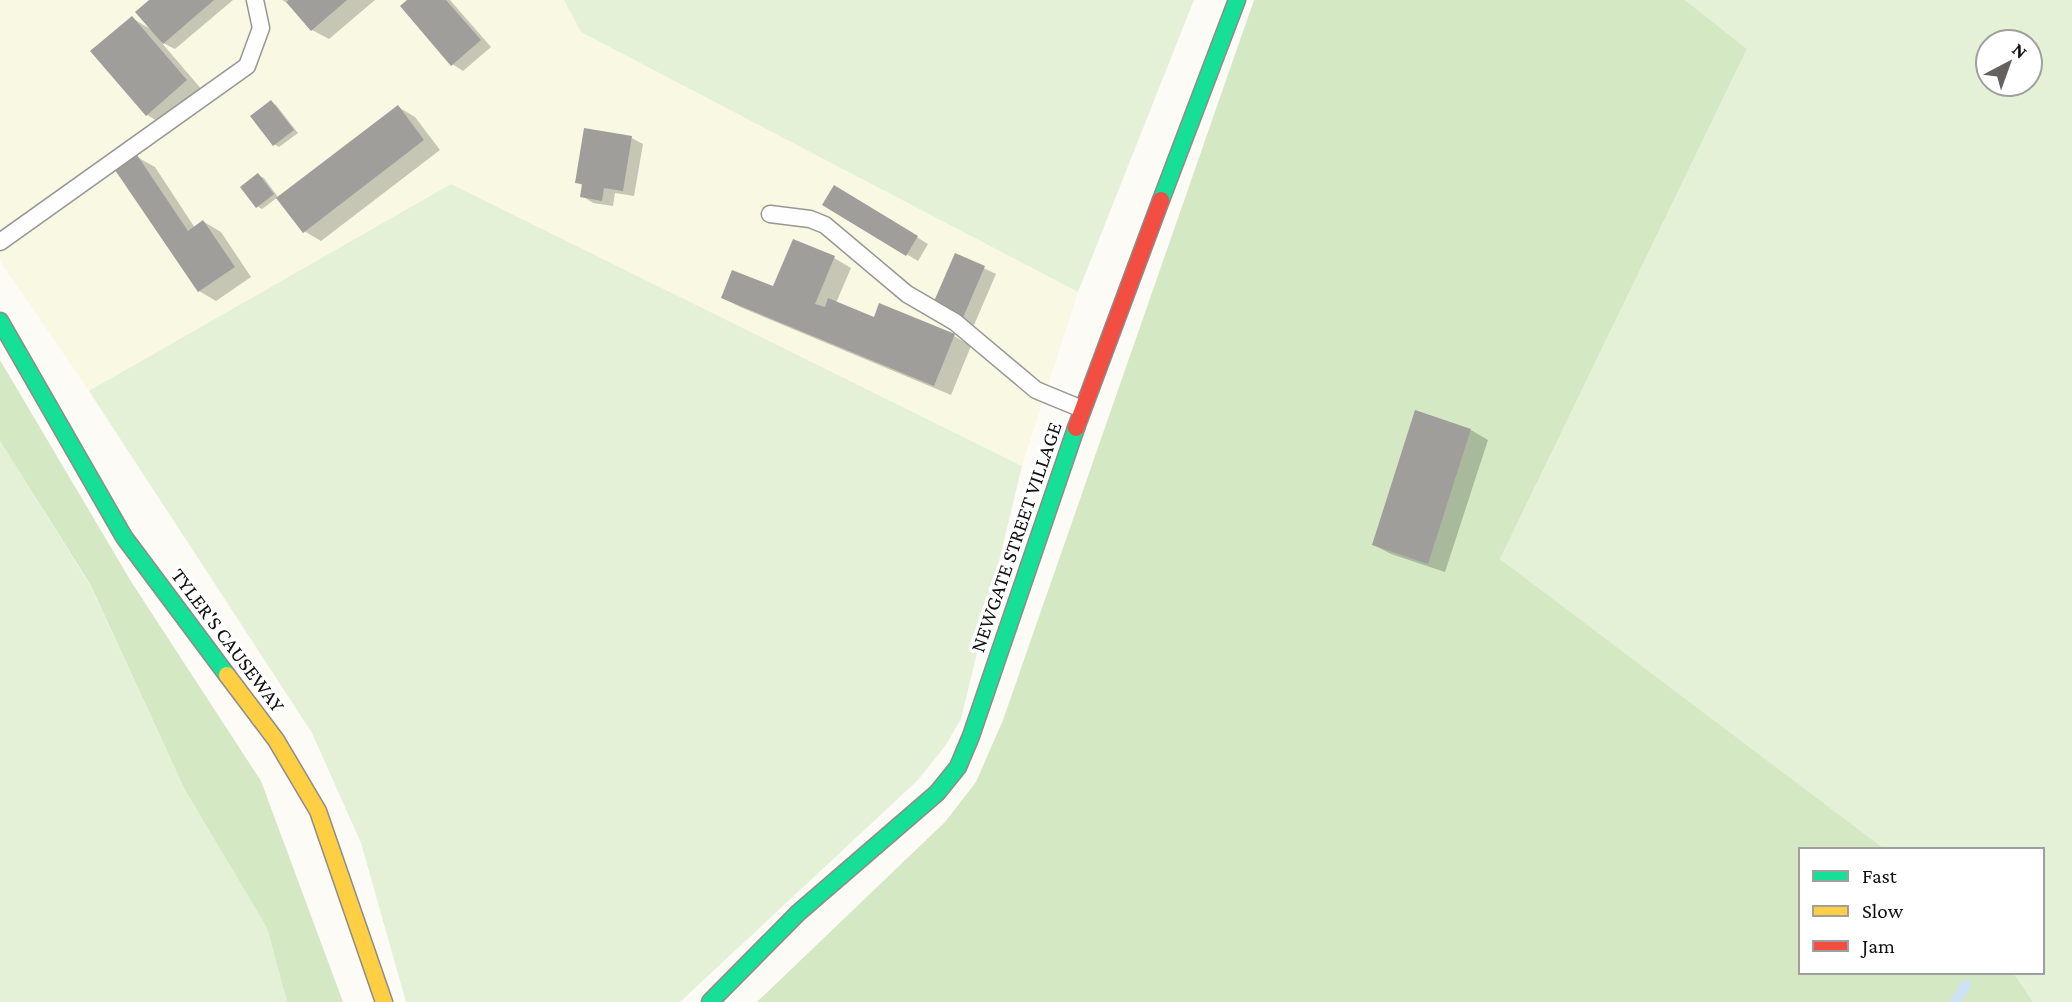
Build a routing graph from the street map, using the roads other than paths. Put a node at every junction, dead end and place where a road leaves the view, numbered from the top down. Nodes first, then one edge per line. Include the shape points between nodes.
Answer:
1 (255, 0) edge
2 (1237, 0) edge
3 (770, 214) dead end
4 (0, 242) edge
5 (0, 321) edge
6 (1082, 409) junction
7 (384, 1002) edge
8 (710, 1002) edge

1 - 4 lane via 261,28 247,66
2 - 6 street, NEWGATE STREET VILLAGE
3 - 6 lane via 825,225 907,295 955,322 1036,390
5 - 7 street, TYLER'S CAUSEWAY via 124,537 276,740 318,811
6 - 8 street, NEWGATE STREET VILLAGE via 958,767 937,793 798,913

